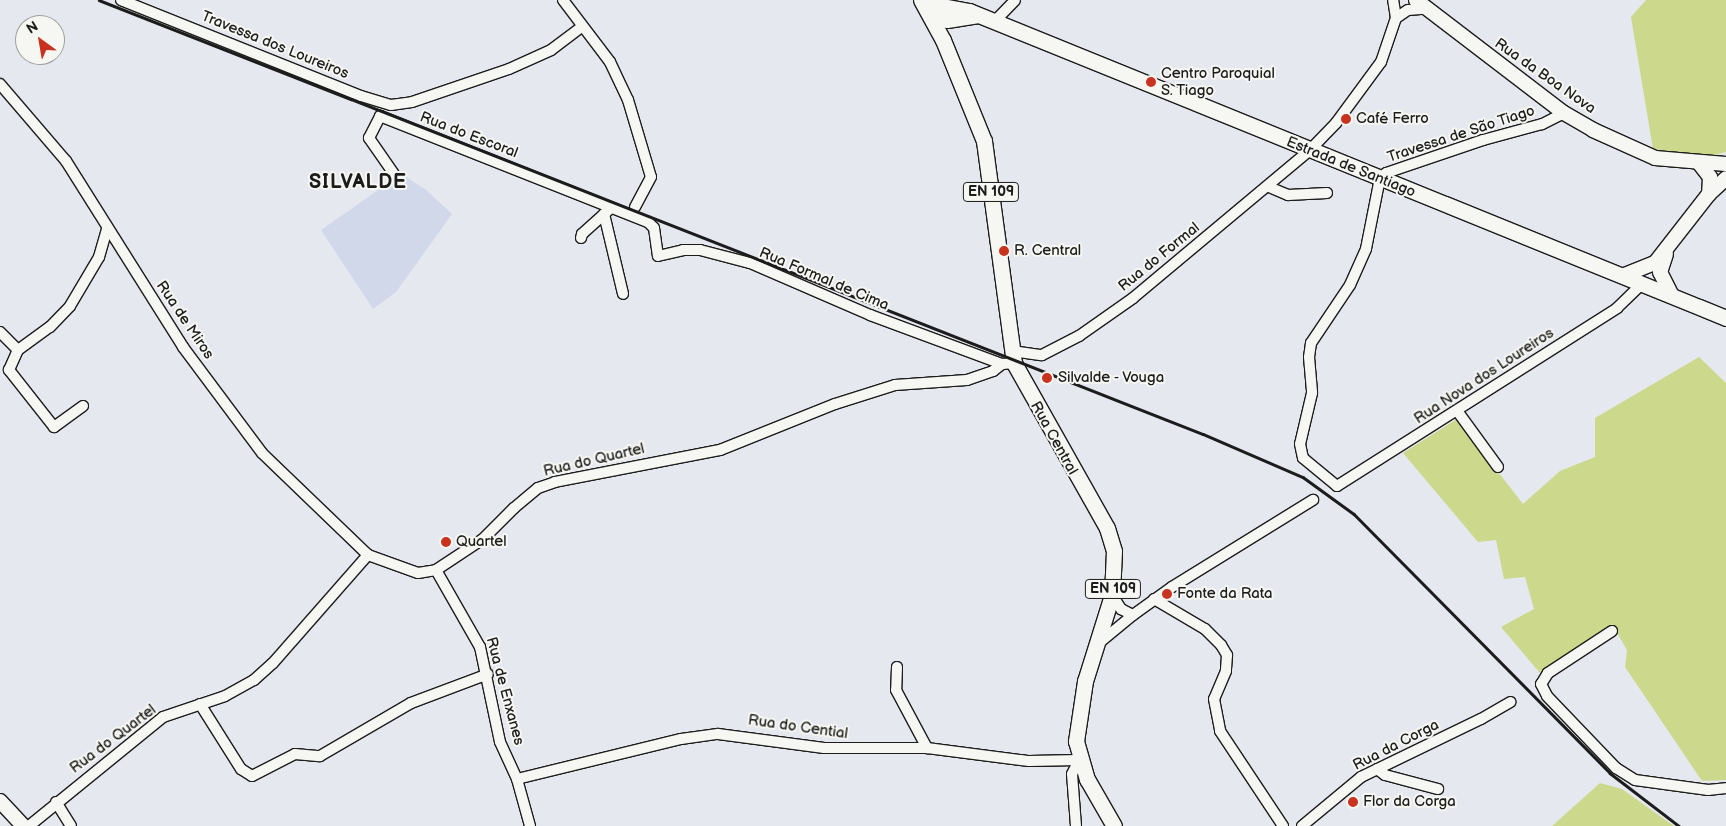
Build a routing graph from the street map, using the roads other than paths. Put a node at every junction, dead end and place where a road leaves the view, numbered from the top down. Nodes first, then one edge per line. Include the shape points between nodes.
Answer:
1 (121, 0) edge
2 (563, 0) edge
3 (1015, 0) edge
4 (1393, 0) edge
5 (1420, 4) edge
6 (939, 17) edge
7 (1396, 18) junction
8 (994, 22) junction
9 (581, 27) junction
10 (0, 84) edge
11 (1564, 113) junction
12 (1309, 150) junction
13 (1699, 163) junction
14 (1726, 164) edge
15 (394, 174) dead end
16 (1380, 178) junction
17 (1726, 178) edge
18 (1269, 188) junction
19 (1327, 194) dead end
20 (1709, 194) junction
21 (635, 206) dead end
22 (608, 211) junction
23 (654, 228) joint
24 (107, 229) junction
25 (581, 238) dead end
26 (1658, 267) junction
27 (1622, 276) junction
28 (1642, 284) junction
29 (623, 294) dead end
30 (1672, 296) junction
31 (1726, 318) edge
32 (0, 332) edge
33 (18, 350) junction
34 (1009, 359) junction
35 (83, 406) dead end
36 (1458, 412) junction
37 (1498, 467) dead end
38 (1337, 486) joint
39 (1313, 500) dead end
40 (368, 555) junction
41 (436, 570) junction
42 (1112, 595) junction
43 (1154, 599) junction
44 (1133, 614) junction
45 (1612, 631) dead end
46 (1098, 644) junction
47 (897, 667) dead end
48 (488, 674) junction
49 (1511, 702) dead end
50 (200, 704) junction
51 (927, 748) junction
52 (1079, 760) junction
53 (1377, 769) junction
54 (517, 779) junction
55 (1726, 788) edge
56 (1438, 789) dead end
57 (0, 801) edge
58 (56, 802) junction
59 (23, 826) edge
60 (29, 826) edge
61 (71, 826) edge
62 (530, 826) edge
63 (1076, 826) edge
64 (1114, 826) edge
65 (1283, 826) edge
66 (1302, 826) edge

1 - 9 street, Travessa dos Loureiros via 391,105 412,102 509,69 551,50
2 - 9 street
3 - 8 street
4 - 7 street
5 - 7 street
5 - 11 main road, Rua da Boa Nova
6 - 8 main road, Estrada de Santiago via 977,15
6 - 34 main road, Rua Central / EN 109 via 984,141
7 - 12 street, Rua do Formal via 1387,48 1368,83
8 - 12 main road, Estrada de Santiago
9 - 21 street via 621,81 647,162 650,182
10 - 24 street, Rua de Miros via 66,161
11 - 13 main road, Rua da Boa Nova via 1655,158
11 - 16 street, Travessa de São Tiago via 1542,124 1483,140 1386,173
12 - 16 main road, Estrada de Santiago
12 - 18 street, Rua do Formal
13 - 14 main road, Rua da Boa Nova
13 - 20 main road via 1710,177
15 - 22 street, Rua do Escoral via 369,138 380,116
16 - 27 main road, Estrada de Santiago
16 - 38 street, Travessa de São Tiago via 1366,249 1350,285 1311,343 1308,357 1312,393 1300,451 1308,464
17 - 20 main road
18 - 19 street via 1288,196
18 - 34 street, Rua do Formal via 1133,298 1078,336 1042,355
20 - 26 main road
22 - 23 street, Rua do Escoral
22 - 25 street
22 - 29 street
23 - 34 street, Rua Formal de Cima via 658,256 700,250 750,264 870,315
24 - 33 street via 99,257 70,306 50,327
24 - 40 street, Rua de Miros via 184,347 262,453
26 - 27 main road
26 - 28 main road via 1655,281
26 - 30 main road
27 - 28 main road, Estrada de Santiago
28 - 30 main road, Estrada de Santiago
28 - 36 street, Rua Nova dos Loureiros via 1617,308
30 - 31 main road, Estrada de Santiago
32 - 33 street
33 - 35 street via 11,360 12,376 54,427
34 - 41 street, Rua do Quartel via 993,371 967,380 895,385 834,404 720,450 538,488 483,539
34 - 42 main road, Rua Central / EN 109 via 1107,528 1114,551
36 - 37 street
36 - 38 street, Rua Nova dos Loureiros
39 - 43 street
40 - 41 street via 418,573
40 - 50 street, Rua do Quartel via 267,668 225,696
41 - 48 street, Rua de Enxanes via 471,626
42 - 44 street via 1121,609
42 - 46 main road, Rua Central / EN 109
43 - 44 street
43 - 65 street via 1205,629 1224,650 1226,670 1214,700 1220,731
44 - 46 street
45 - 55 street via 1548,673 1541,684 1547,696 1616,768 1636,780 1708,790
46 - 52 main road, Rua Central / EN 109 via 1078,720 1076,741
47 - 51 street via 896,690
48 - 50 street via 411,703 320,756 295,754 252,776 241,769
48 - 54 street, Rua de Enxanes via 500,742
49 - 53 street, Rua da Corga
50 - 58 street, Rua do Quartel via 164,717
51 - 52 street, Rua do Cential via 1029,761
51 - 54 street, Rua do Cential via 850,750 718,734 681,739
52 - 63 street via 1072,774
52 - 64 main road, Rua Central / EN 109
53 - 56 street via 1385,775
53 - 66 street, Rua da Corga via 1361,777
54 - 62 street, Rua de Enxanes
57 - 59 main road
58 - 60 street, Rua do Quartel
58 - 61 street

